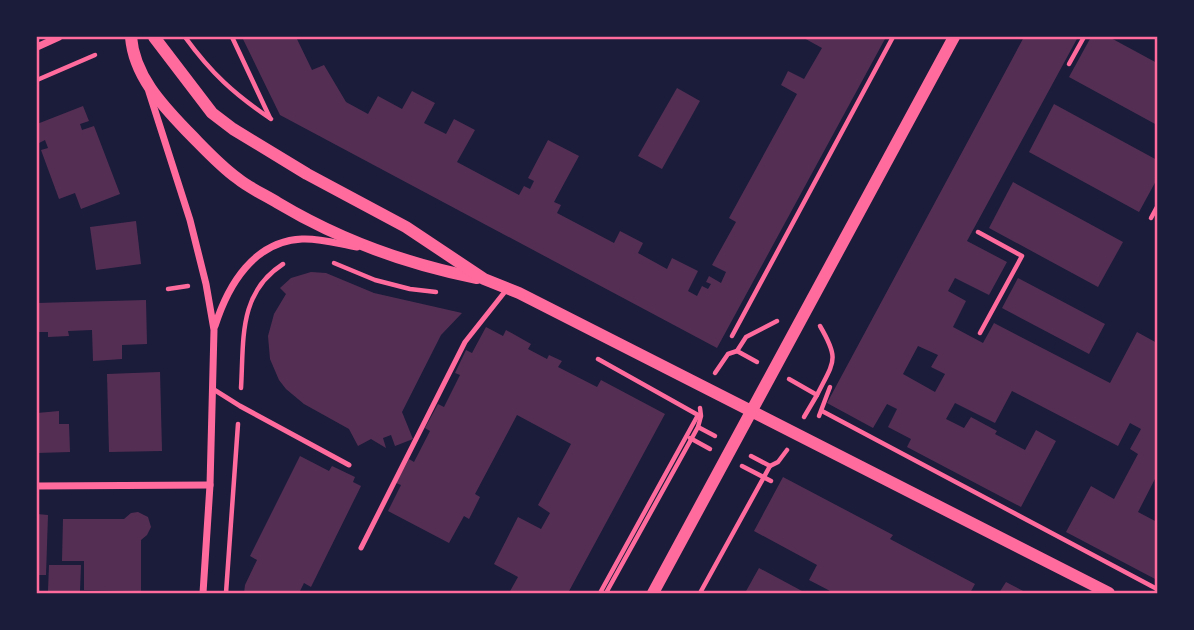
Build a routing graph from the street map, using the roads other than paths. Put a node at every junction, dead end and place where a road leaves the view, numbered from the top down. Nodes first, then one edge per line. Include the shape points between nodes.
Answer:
1 (59, 37) edge
2 (131, 37) edge
3 (154, 37) edge
4 (954, 37) edge
5 (37, 47) edge
6 (146, 84) junction
7 (372, 249) junction
8 (484, 279) junction
9 (507, 289) junction
10 (214, 330) junction
11 (213, 389) junction
12 (751, 411) junction
13 (349, 465) dead end
14 (210, 485) junction
15 (37, 486) edge
16 (361, 548) dead end
17 (203, 593) edge
18 (653, 593) edge
19 (1109, 593) edge

1 - 5 street
2 - 6 street
3 - 8 street via 212,113 233,129 406,227
4 - 12 street
6 - 7 street via 174,118 237,178 313,224
6 - 10 street via 190,220
7 - 8 street via 436,270
7 - 10 street via 303,239 279,243 233,282
8 - 9 street
9 - 12 street
9 - 16 lane via 465,342
10 - 11 street
11 - 13 lane
11 - 14 street
12 - 18 street
12 - 19 street
14 - 15 street
14 - 17 street

